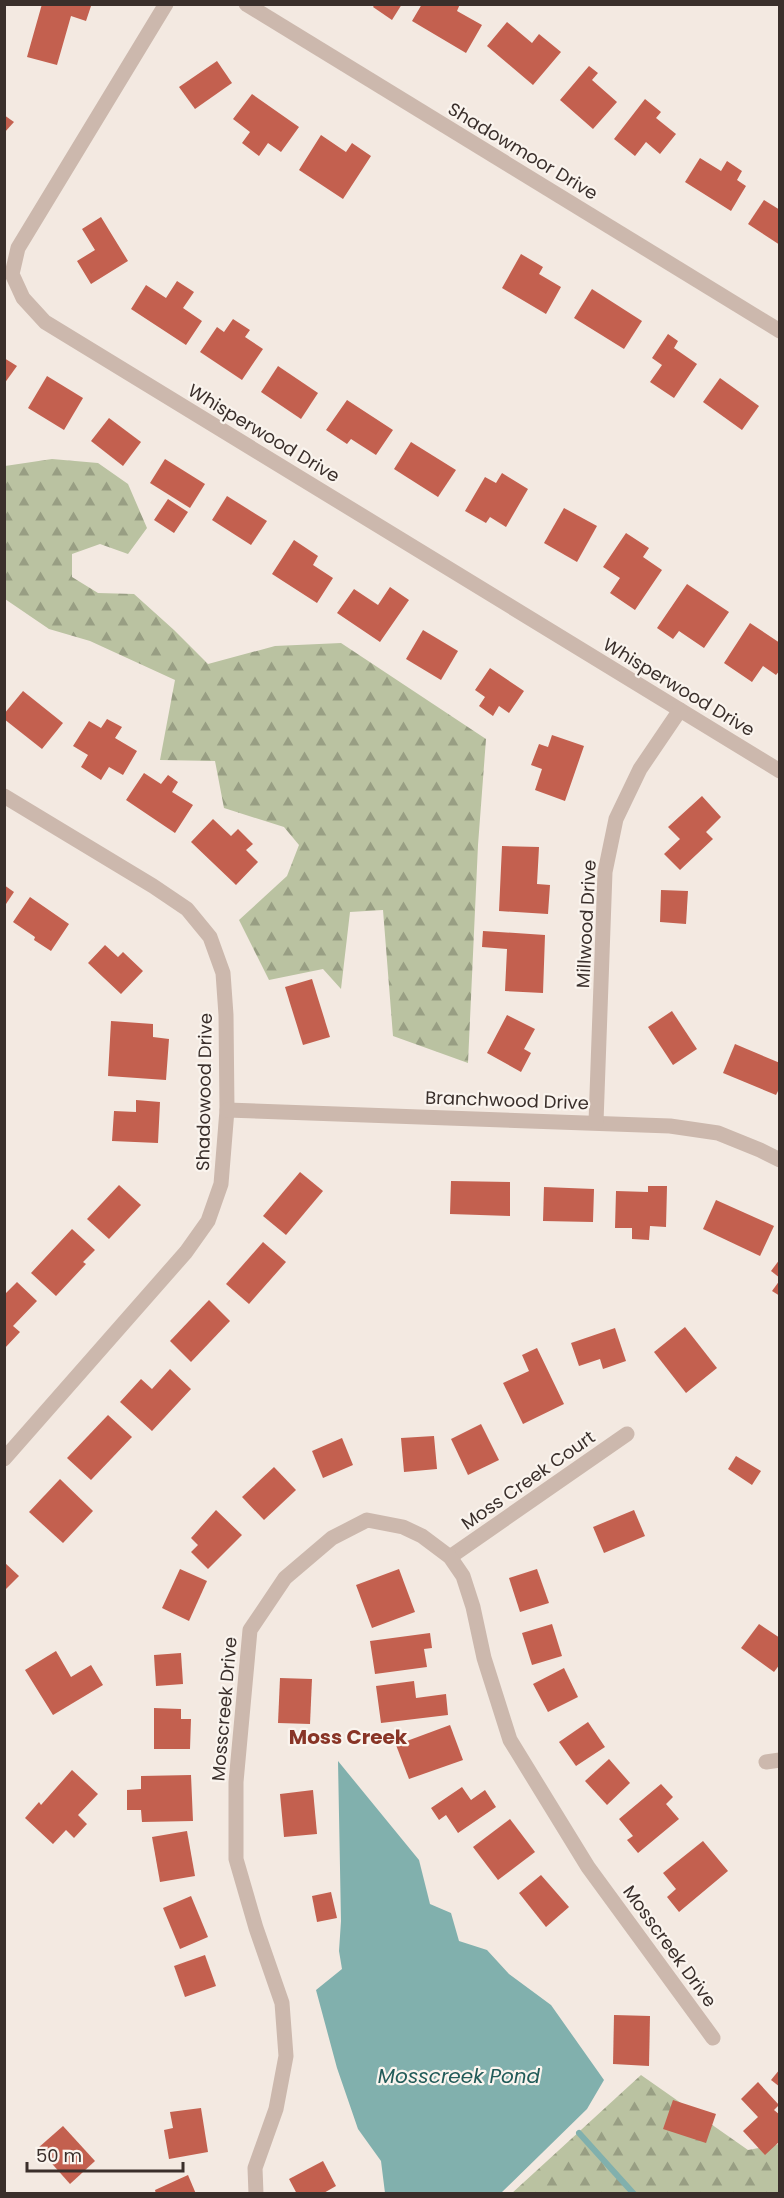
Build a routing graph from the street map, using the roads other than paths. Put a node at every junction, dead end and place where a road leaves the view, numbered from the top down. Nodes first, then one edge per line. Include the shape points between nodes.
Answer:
1 (166, 4) edge
2 (246, 4) edge
3 (780, 331) edge
4 (680, 710) junction
5 (780, 771) edge
6 (4, 796) edge
7 (227, 1110) junction
8 (596, 1122) junction
9 (780, 1160) edge
10 (627, 1434) dead end
11 (4, 1459) edge
12 (450, 1557) junction
13 (713, 2038) dead end
14 (256, 2193) edge

1 - 4 street, Whisperwood Drive via 18,248 12,274 23,298 45,322
2 - 3 street, Shadowmoor Drive
4 - 5 street, Whisperwood Drive
4 - 8 street, Millwood Drive via 640,769 616,819 604,872
6 - 7 street, Shadowood Drive via 188,909 210,937 223,973
7 - 8 street, Branchwood Drive
7 - 11 street, Shadowood Drive via 221,1184 208,1221 186,1252
8 - 9 street, Branchwood Drive via 718,1133
10 - 12 street, Moss Creek Court
12 - 13 street, Mosscreek Drive via 463,1576 470,1597 510,1740 588,1867
12 - 14 street, Mosscreek Drive via 403,1527 367,1520 332,1538 285,1578 250,1630 236,1782 236,1859 282,2003 286,2056 276,2109 255,2168

